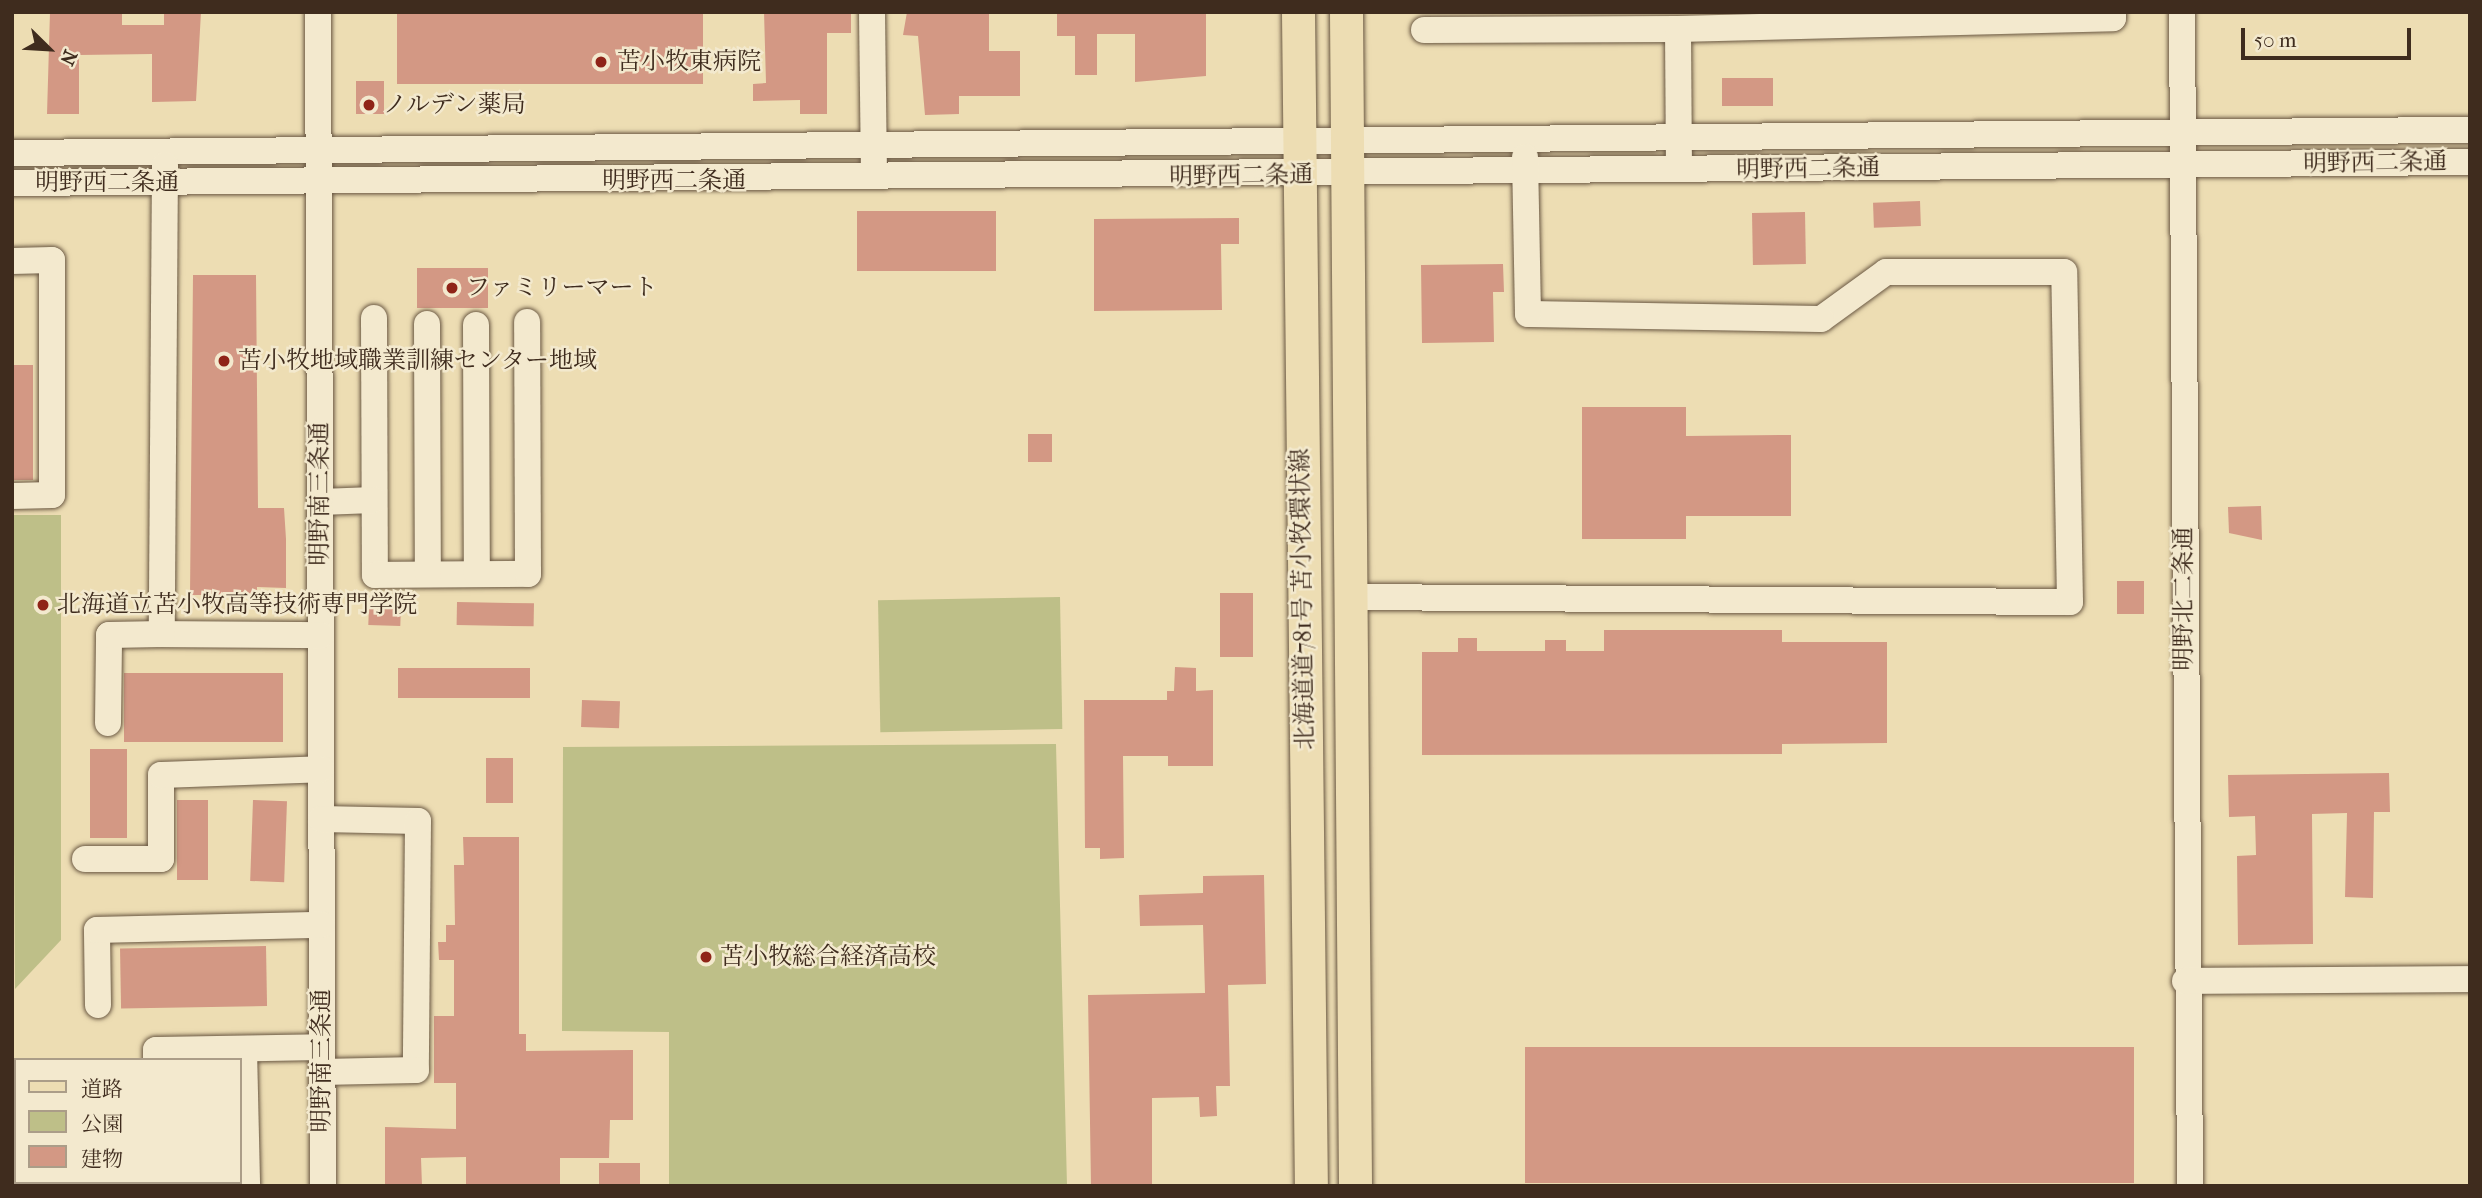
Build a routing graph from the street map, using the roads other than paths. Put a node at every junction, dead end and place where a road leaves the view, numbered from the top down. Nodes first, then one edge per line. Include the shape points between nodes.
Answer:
1 (318, 12) edge
2 (872, 12) edge
3 (1298, 12) edge
4 (1346, 12) edge
5 (2113, 12) edge
6 (2182, 12) edge
7 (1678, 29) junction
8 (1424, 30) dead end
9 (2470, 130) edge
10 (2182, 134) junction
11 (1679, 139) junction
12 (1525, 141) junction
13 (873, 147) junction
14 (12, 153) edge
15 (165, 153) junction
16 (319, 153) junction
17 (1347, 158) junction
18 (1297, 160) junction
19 (2470, 162) edge
20 (2183, 165) junction
21 (1679, 170) junction
22 (1525, 172) junction
23 (874, 181) junction
24 (165, 182) junction
25 (319, 182) junction
26 (12, 183) edge
27 (12, 261) edge
28 (374, 318) dead end
29 (527, 322) dead end
30 (427, 324) dead end
31 (477, 325) dead end
32 (12, 496) edge
33 (374, 500) junction
34 (320, 502) junction
35 (428, 574) junction
36 (477, 574) junction
37 (1350, 597) junction
38 (162, 634) junction
39 (321, 635) junction
40 (108, 723) dead end
41 (321, 769) junction
42 (321, 819) junction
43 (85, 859) dead end
44 (321, 925) junction
45 (2470, 979) edge
46 (2185, 981) junction
47 (98, 1005) dead end
48 (244, 1049) junction
49 (156, 1058) edge
50 (322, 1060) junction
51 (247, 1186) edge
52 (323, 1186) edge
53 (1311, 1186) edge
54 (1355, 1186) edge
55 (2190, 1186) edge

1 - 16 street, 明野南三条通
2 - 13 street
3 - 18 main road, 北海道道781号 苫小牧環状線
4 - 17 main road, 北海道道781号 苫小牧環状線
5 - 7 street via 2113,18
6 - 10 street, 明野北二条通
7 - 8 street
7 - 11 street
9 - 10 street, 明野西二条通
10 - 11 street, 明野西二条通
10 - 20 street, 明野北二条通
11 - 12 street, 明野西二条通
11 - 21 street
12 - 17 street, 明野西二条通
12 - 22 street
13 - 16 street, 明野西二条通
13 - 18 street, 明野西二条通
13 - 23 street
14 - 15 street, 明野西二条通
15 - 16 street, 明野西二条通
15 - 24 street
16 - 25 street, 明野南三条通
17 - 18 street, 明野西二条通
17 - 22 street, 明野西二条通
17 - 37 main road, 北海道道781号 苫小牧環状線
18 - 23 street, 明野西二条通
18 - 53 main road, 北海道道781号 苫小牧環状線
19 - 20 street, 明野西二条通
20 - 21 street, 明野西二条通
20 - 46 street, 明野北二条通
21 - 22 street, 明野西二条通
22 - 37 street via 1528,314 1821,319 1886,272 2064,272 2070,602
23 - 25 street, 明野西二条通
24 - 25 street, 明野西二条通
24 - 26 street, 明野西二条通
24 - 38 street
25 - 34 street, 明野南三条通
27 - 32 street via 52,260 52,495
28 - 33 street
29 - 36 street via 528,574
30 - 35 street
31 - 36 street
33 - 34 street
33 - 35 street via 374,575
34 - 39 street, 明野南三条通
35 - 36 street
37 - 54 main road, 北海道道781号 苫小牧環状線
38 - 39 street
38 - 40 street via 109,635
39 - 41 street, 明野南三条通
41 - 42 street, 明野南三条通
41 - 43 street via 161,775 161,859
42 - 44 street, 明野南三条通
42 - 50 street via 418,821 416,1070
44 - 47 street via 97,929
44 - 50 street, 明野南三条通
45 - 46 street
46 - 55 street, 明野北二条通
48 - 49 street via 156,1050
48 - 50 street
48 - 51 street
50 - 52 street, 明野南三条通

